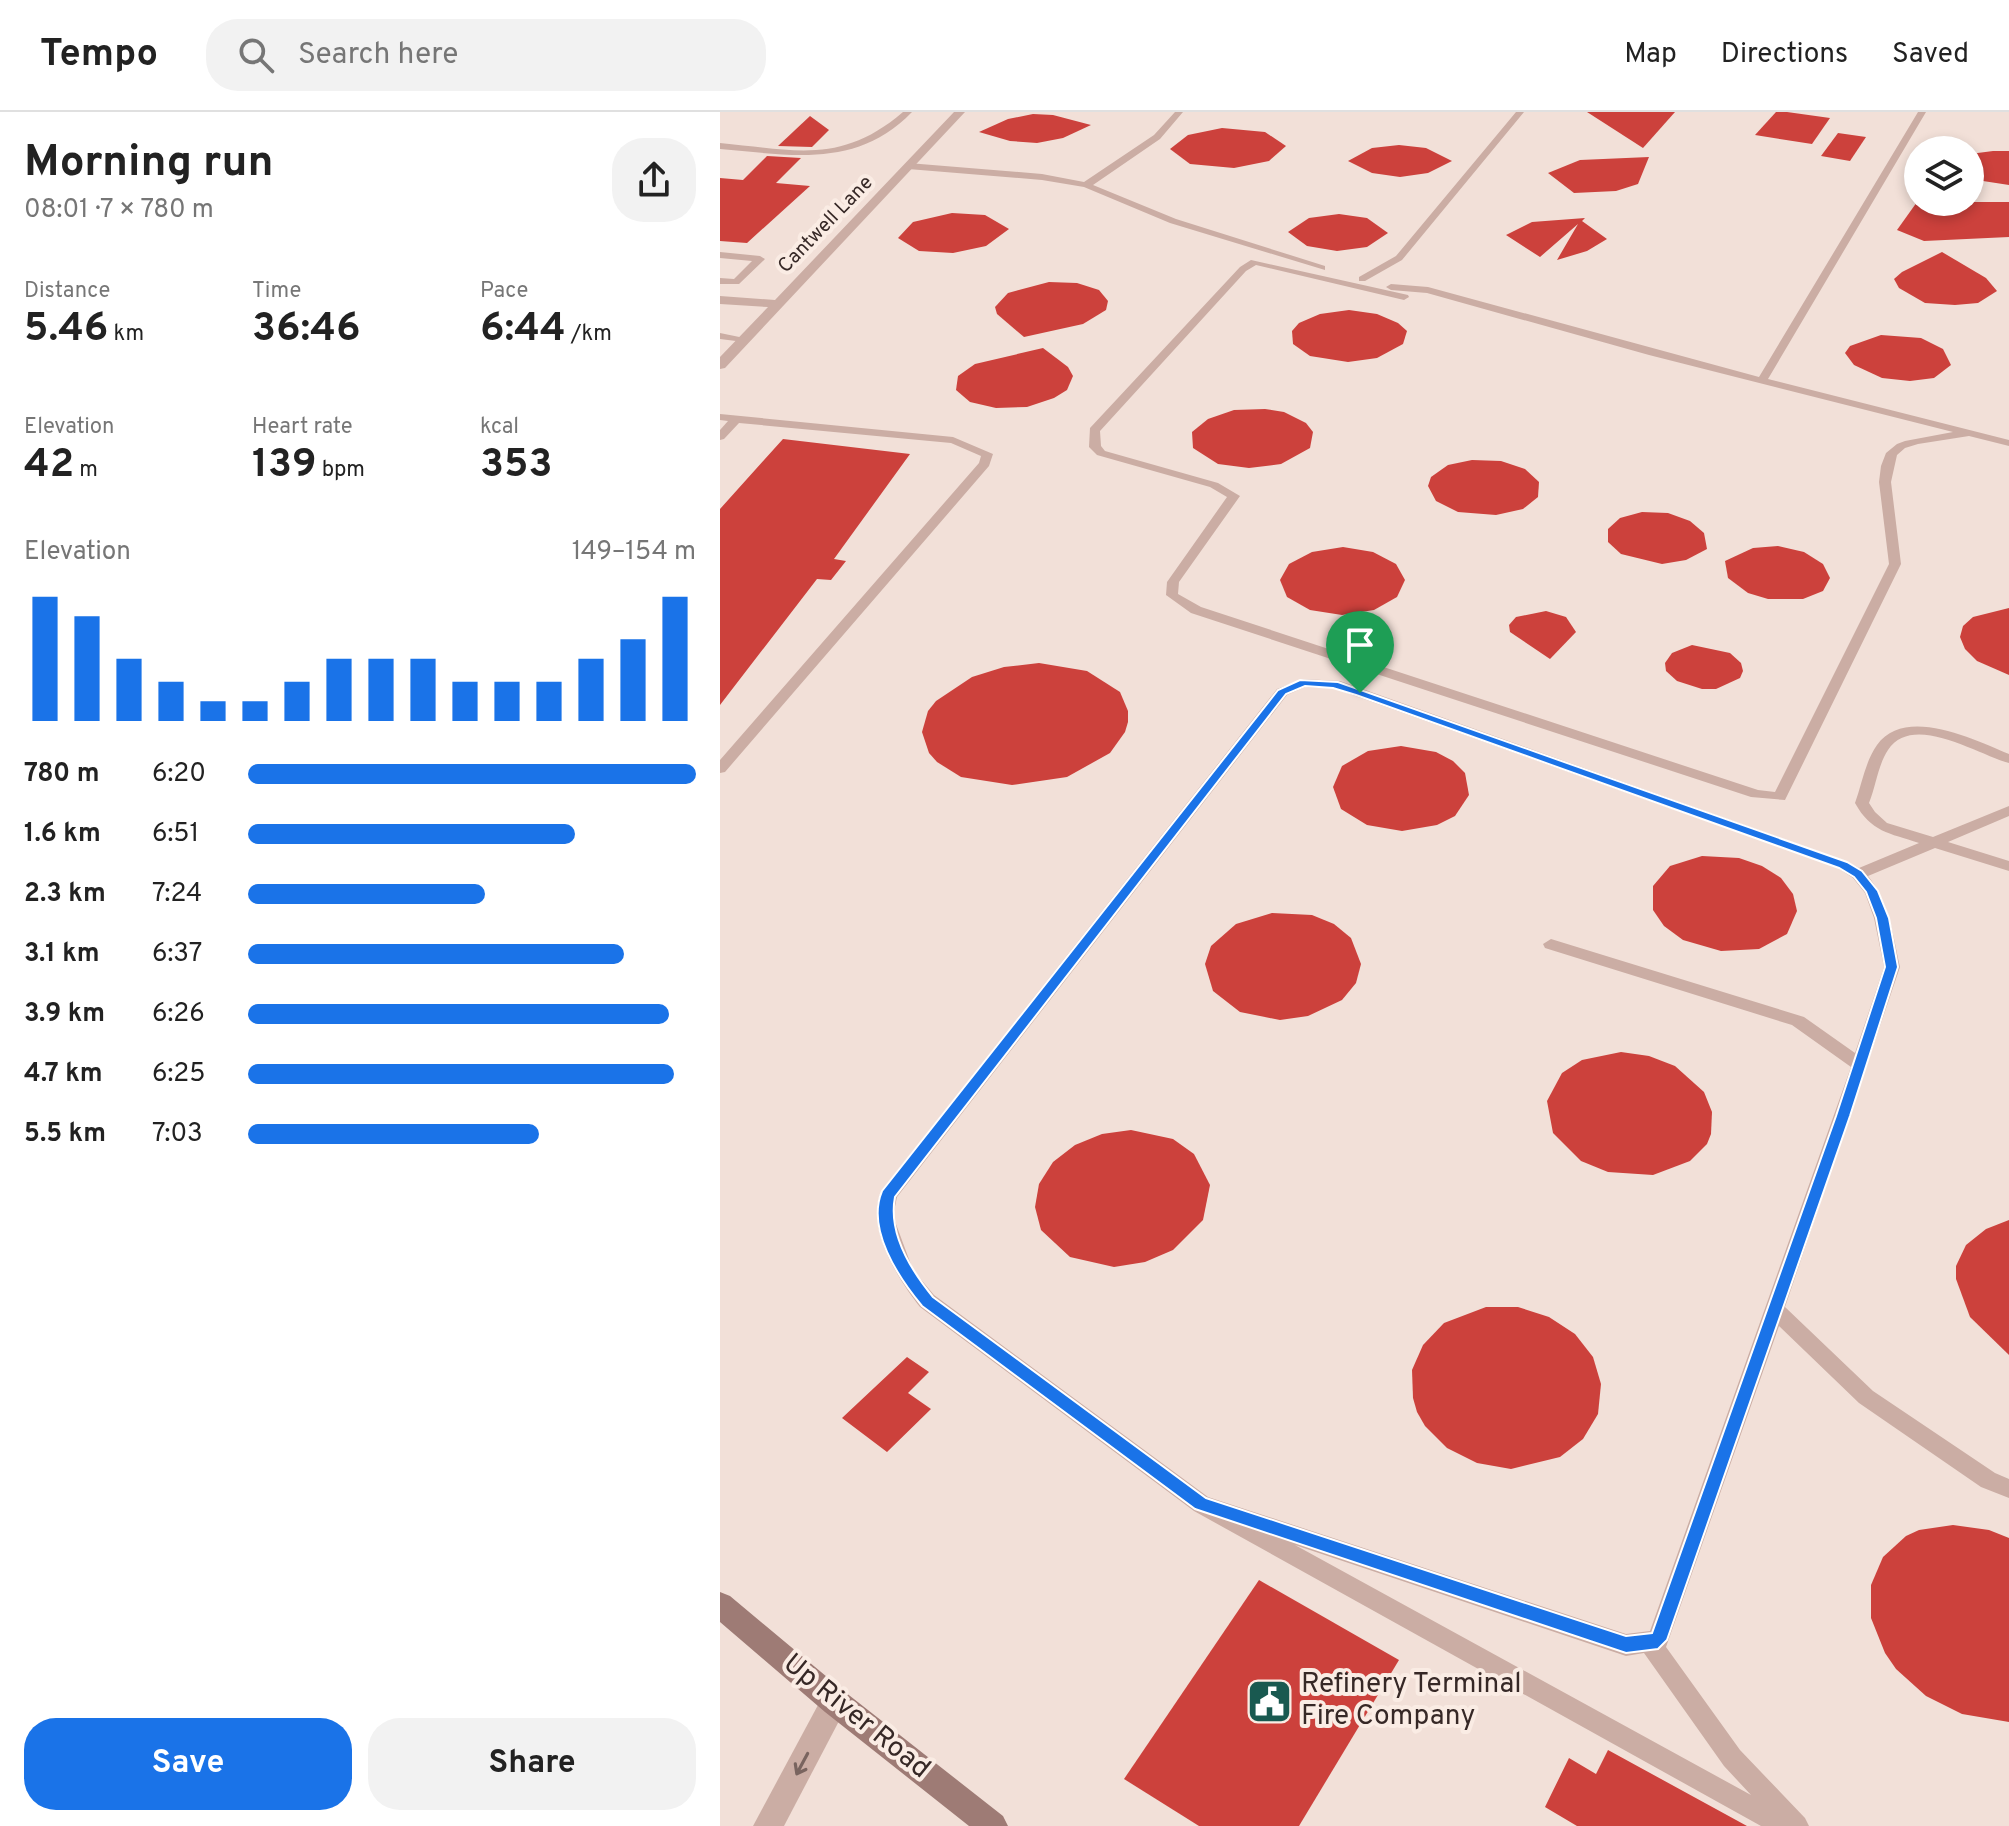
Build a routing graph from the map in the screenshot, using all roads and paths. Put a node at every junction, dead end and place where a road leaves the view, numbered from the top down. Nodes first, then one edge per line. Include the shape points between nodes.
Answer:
1 (908, 112) edge
2 (960, 112) edge
3 (1179, 112) edge
4 (1520, 112) edge
5 (1922, 112) edge
6 (720, 146) edge
7 (908, 166) junction
8 (1086, 185) junction
9 (720, 255) edge
10 (1362, 279) junction
11 (720, 281) edge
12 (1404, 297) dead end
13 (720, 300) edge
14 (775, 304) junction
15 (720, 336) edge
16 (744, 339) junction
17 (720, 365) edge
18 (1762, 380) junction
19 (720, 417) edge
20 (736, 419) junction
21 (1969, 433) junction
22 (720, 437) edge
23 (2009, 443) edge
24 (2009, 759) edge
25 (720, 769) edge
26 (2009, 811) edge
27 (1936, 843) junction
28 (2009, 866) edge
29 (1858, 874) junction
30 (1551, 944) dead end
31 (1860, 1065) junction
32 (1775, 1310) junction
33 (2009, 1489) edge
34 (1201, 1504) junction
35 (720, 1605) edge
36 (1649, 1642) junction
37 (835, 1702) junction
38 (768, 1826) edge
39 (993, 1826) edge
40 (1784, 1826) edge
41 (1797, 1826) edge

1 - 6 lane via 889,131 848,151
2 - 7 street, Cantwell Lane
3 - 8 lane via 1157,137
4 - 10 lane via 1399,258
5 - 18 lane
7 - 8 lane
7 - 14 street, Cantwell Lane
8 - 10 lane via 1173,221
9 - 11 lane via 760,259 736,282
10 - 18 lane via 1428,290
12 - 21 lane via 1254,262 1094,430 1101,453 1214,485 1234,496 1173,582 1172,595 1196,610 1756,794 1780,797 1895,564 1884,498 1888,457 1898,446
13 - 14 street
14 - 16 street, Cantwell Lane
15 - 16 lane
16 - 17 street, Cantwell Lane
18 - 21 lane
19 - 20 lane
20 - 22 lane
20 - 25 lane via 953,440 987,454 985,464
21 - 23 lane
24 - 27 lane via 1924,730 1900,734 1884,745 1862,803 1882,826
26 - 27 lane
27 - 28 lane
27 - 29 lane
29 - 31 lane via 1872,891 1892,967
29 - 34 lane via 1335,684 1303,683 1282,692 952,1109 888,1195 884,1216 905,1274 927,1301
30 - 31 lane via 1798,1021
31 - 32 lane
32 - 33 lane via 1866,1397
32 - 36 lane via 1658,1640
34 - 36 lane via 1626,1645
34 - 40 lane
35 - 37 street, Up River Road
36 - 41 lane via 1732,1758
37 -> 38 street
37 - 39 street, Up River Road

